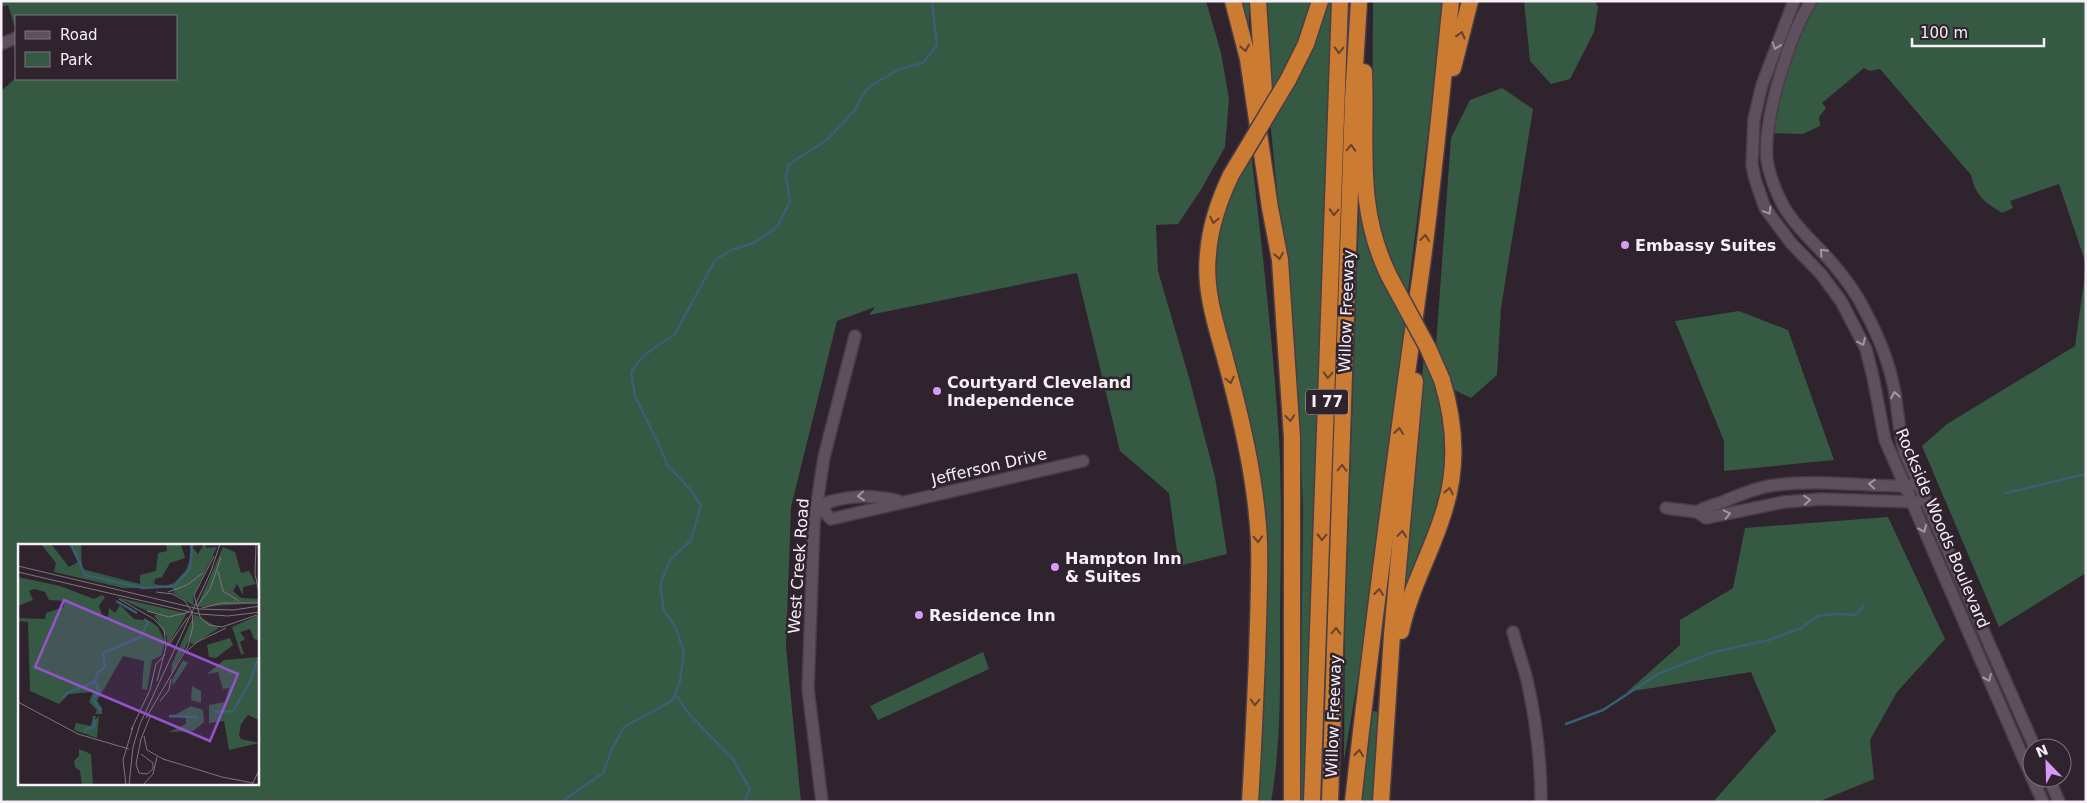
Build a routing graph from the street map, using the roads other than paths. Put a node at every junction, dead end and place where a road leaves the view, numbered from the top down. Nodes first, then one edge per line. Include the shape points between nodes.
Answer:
1 (1233, 1) edge
2 (1258, 1) edge
3 (1320, 1) edge
4 (1340, 1) edge
5 (1451, 1) edge
6 (1470, 1) edge
7 (1794, 1) edge
8 (1811, 1) edge
9 (1359, 6) edge
10 (15, 38) edge
11 (1, 44) edge
12 (1760, 96) junction
13 (1774, 99) junction
14 (1440, 116) junction
15 (1270, 208) junction
16 (1419, 287) junction
17 (855, 336) dead end
18 (1083, 461) dead end
19 (1905, 486) junction
20 (1920, 486) junction
21 (1754, 490) junction
22 (1926, 500) junction
23 (903, 502) junction
24 (1912, 503) junction
25 (1759, 507) junction
26 (1666, 508) dead end
27 (819, 512) junction
28 (1696, 512) junction
29 (1513, 632) dead end
30 (1390, 688) junction
31 (1292, 691) junction
32 (2031, 738) edge
33 (2022, 755) edge
34 (2036, 788) edge
35 (2053, 788) edge
36 (822, 802) edge
37 (1250, 802) edge
38 (1281, 802) edge
39 (1292, 802) edge
40 (1312, 802) edge
41 (1330, 802) edge
42 (1352, 802) edge
43 (1381, 802) edge
44 (1541, 802) edge
45 (2042, 802) edge
46 (2059, 802) edge

1 -> 15 highway via 1248,60
2 - 15 highway
3 -> 37 highway, bridge via 1306,44 1288,80 1221,196 1207,256 1212,313 1247,449 1258,540 1259,599
4 -> 40 highway, Willow Freeway / I 77
5 - 14 highway
14 -> 6 highway
7 -> 12 street, Rockside Woods Boulevard
8 - 13 street, Rockside Woods Boulevard via 1801,19
30 -> 9 highway, bridge via 1404,615 1450,492 1454,444 1449,401 1442,380 1376,247 1366,200 1365,92
41 -> 9 highway, Willow Freeway / I 77 via 1352,109
10 - 11 street
12 - 13 street
12 -> 19 street, Rockside Woods Boulevard via 1753,123 1752,165 1766,208 1791,243 1841,301 1866,349 1885,440
20 -> 13 street, Rockside Woods Boulevard via 1905,452 1890,375 1866,312 1834,265 1786,210 1777,194 1767,161 1768,128
16 -> 14 highway
15 -> 31 highway via 1280,260 1292,438
30 -> 16 highway via 1420,326
42 -> 16 highway
17 - 27 street, West Creek Road via 824,457
18 - 23 street, Jefferson Drive
19 - 20 street
19 -> 21 street via 1811,483
19 - 24 street, Rockside Woods Boulevard
20 - 22 street, Rockside Woods Boulevard
21 - 25 street
21 - 28 street via 1707,505
22 - 24 street
22 - 32 street, Rockside Woods Boulevard
23 - 27 street, Jefferson Drive via 831,519
23 -> 27 street, Jefferson Drive via 859,496 828,502
25 -> 24 street via 1821,498
24 -> 33 street, Rockside Woods Boulevard
28 -> 25 street via 1706,518
26 - 28 street
27 - 36 street, West Creek Road via 814,523 808,689
29 - 44 street via 1536,730
30 - 43 highway
31 - 38 highway
31 - 39 highway
34 - 45 street, Rockside Woods Boulevard
35 - 46 street

